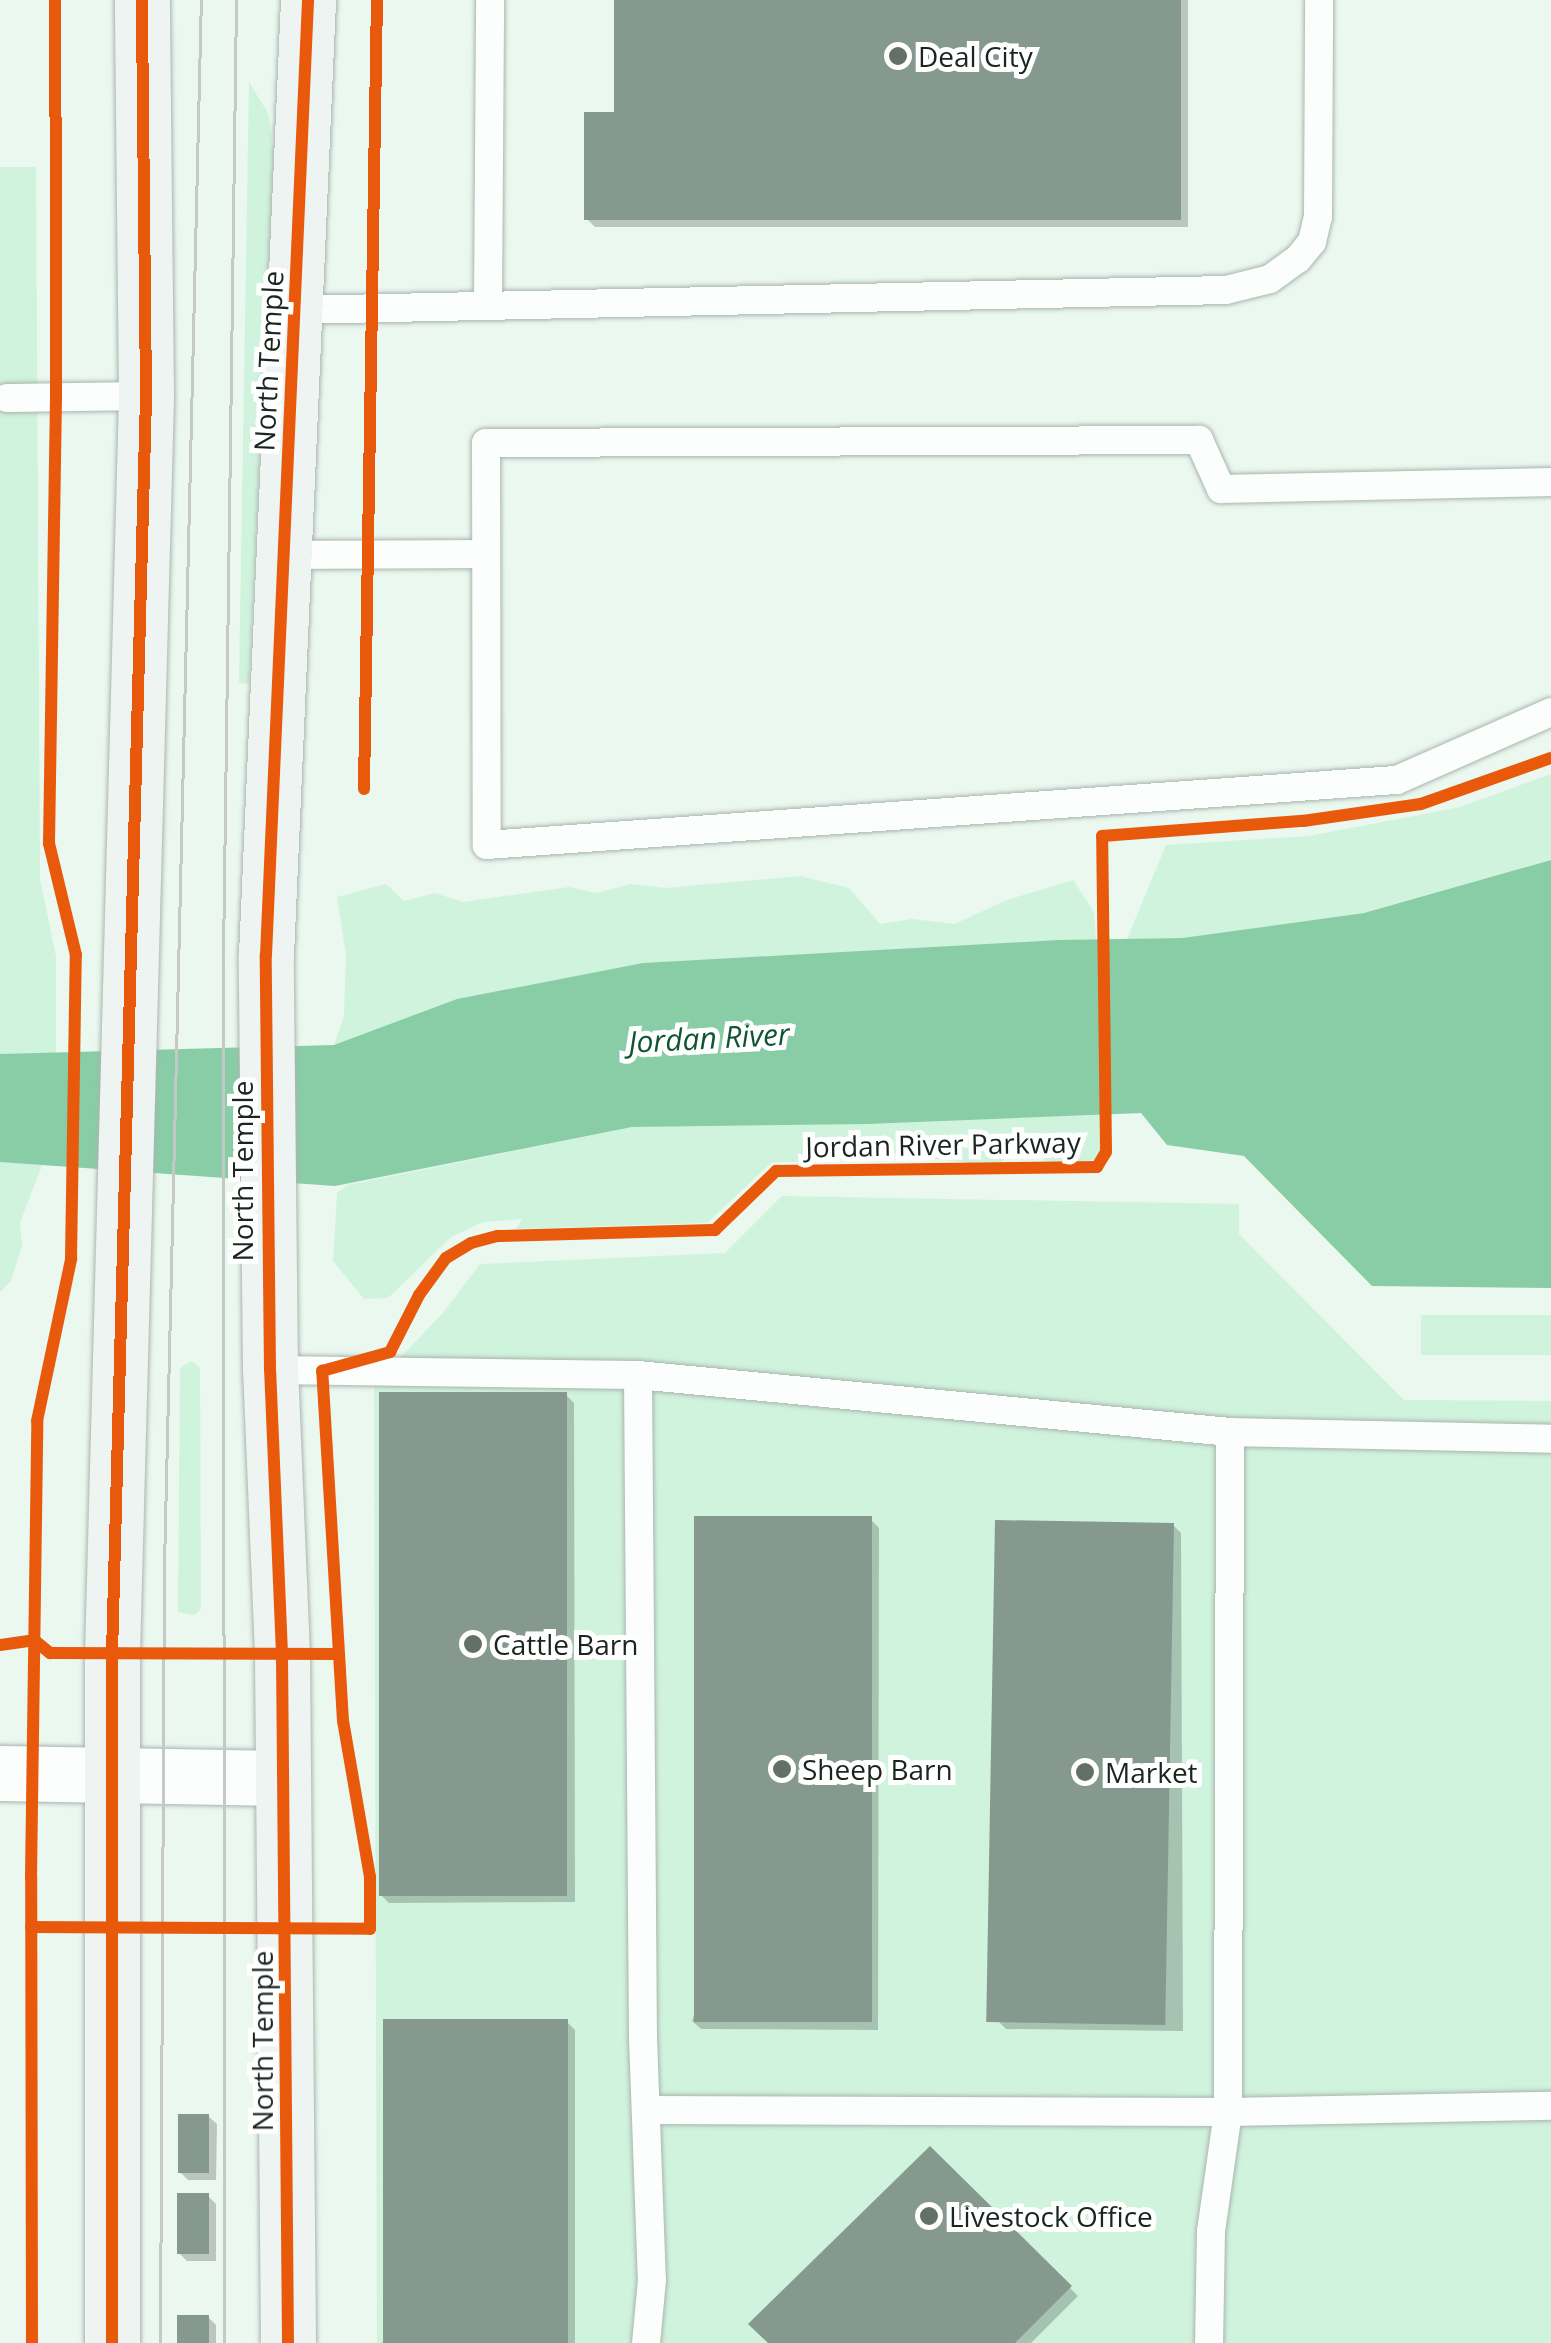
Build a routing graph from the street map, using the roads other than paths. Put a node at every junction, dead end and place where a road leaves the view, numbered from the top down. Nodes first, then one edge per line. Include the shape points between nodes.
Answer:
1 (142, 0) edge
2 (308, 0) edge
3 (490, 0) edge
4 (1319, 0) edge
5 (488, 304) junction
6 (295, 310) junction
7 (146, 396) junction
8 (7, 398) dead end
9 (1551, 482) edge
10 (483, 554) junction
11 (284, 555) junction
12 (1551, 712) edge
13 (270, 1370) junction
14 (638, 1375) junction
15 (1230, 1432) junction
16 (1551, 1438) edge
17 (0, 1773) edge
18 (112, 1774) junction
19 (282, 1778) junction
20 (1551, 2106) edge
21 (646, 2110) junction
22 (1228, 2112) junction
23 (112, 2343) edge
24 (288, 2343) edge
25 (646, 2343) edge
26 (1210, 2343) edge

1 - 7 main road
2 - 6 main road, North Temple
3 - 5 lane
4 - 5 lane via 1318,217 1312,242 1270,278 1226,290
5 - 6 lane
6 - 11 main road, North Temple
7 - 8 lane
7 - 18 main road
9 - 10 lane via 1222,489 1198,440 486,444
10 - 11 lane
10 - 12 lane via 486,846 1397,780
11 - 13 main road, North Temple via 266,955
13 - 14 lane
13 - 19 main road, North Temple
14 - 15 lane
14 - 21 lane
15 - 16 lane
15 - 22 lane
17 - 18 street
18 - 19 street
18 - 23 main road
19 - 24 main road, North Temple
20 - 22 lane
21 - 22 lane
21 - 25 lane via 652,2280
22 - 26 lane via 1211,2231

